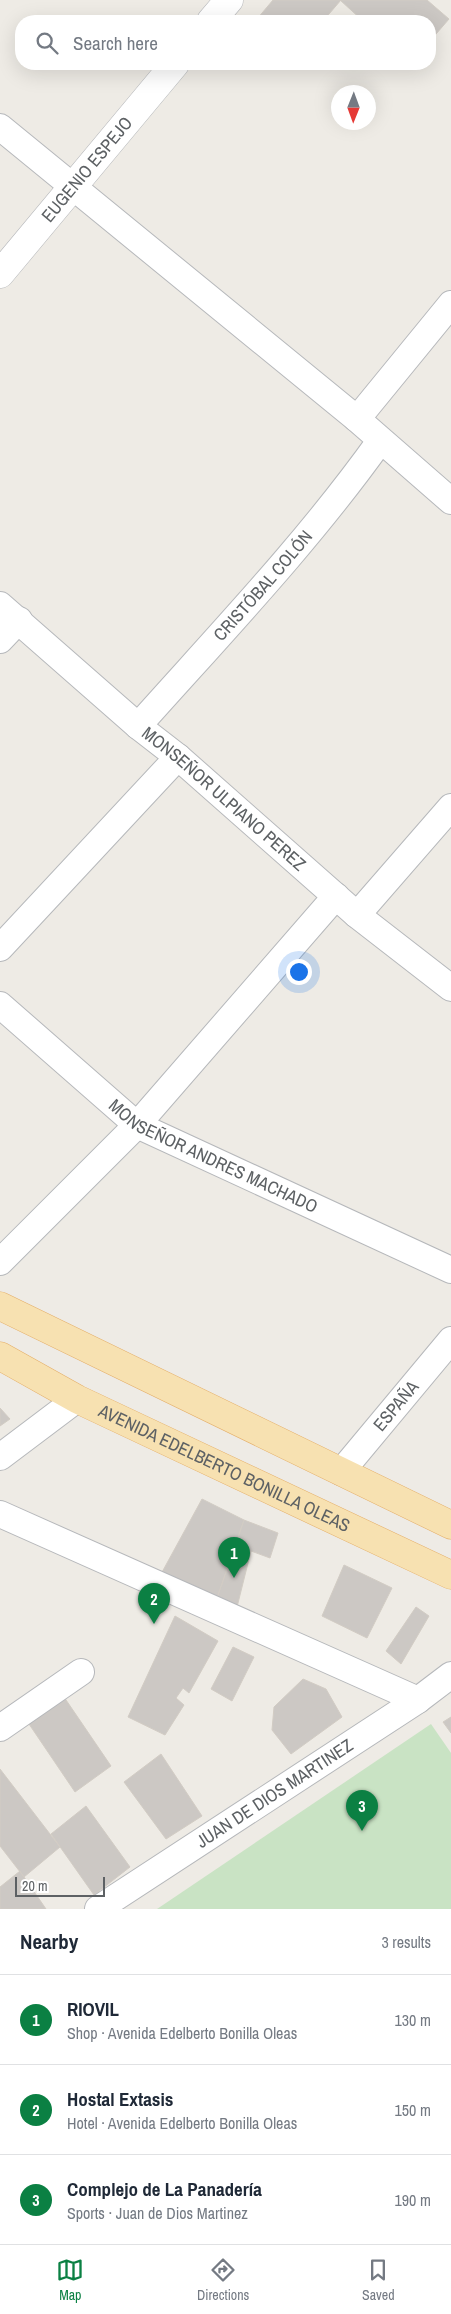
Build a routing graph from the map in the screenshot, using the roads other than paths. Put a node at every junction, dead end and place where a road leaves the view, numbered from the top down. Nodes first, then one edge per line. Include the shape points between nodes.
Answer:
1 (229, 0) edge
2 (216, 15) edge
3 (171, 70) edge
4 (0, 127) edge
5 (72, 188) junction
6 (0, 274) edge
7 (451, 304) edge
8 (357, 419) junction
9 (380, 441) junction
10 (451, 500) edge
11 (9, 613) edge
12 (0, 640) edge
13 (138, 726) junction
14 (178, 757) junction
15 (451, 807) edge
16 (336, 896) junction
17 (357, 915) junction
18 (0, 948) edge
19 (451, 988) edge
20 (0, 1005) edge
21 (136, 1125) junction
22 (0, 1262) edge
23 (451, 1270) edge
24 (0, 1306) edge
25 (451, 1340) edge
26 (0, 1356) edge
27 (77, 1399) junction
28 (0, 1457) edge
29 (341, 1472) junction
30 (0, 1514) edge
31 (451, 1525) edge
32 (451, 1575) edge
33 (81, 1672) dead end
34 (451, 1675) edge
35 (418, 1700) junction
36 (0, 1728) edge
37 (98, 1909) edge

1 - 2 street
3 - 5 street, EUGENIO ESPEJO
4 - 5 street
5 - 6 street, EUGENIO ESPEJO
5 - 8 street
7 - 8 street
8 - 9 street
9 - 10 street
9 - 13 street, CRISTÓBAL COLÓN via 353,479 280,566
11 - 12 street
11 - 13 street, MONSEÑOR ULPIANO PEREZ
13 - 14 street, MONSEÑOR ULPIANO PEREZ
14 - 16 street, MONSEÑOR ULPIANO PEREZ
14 - 18 street
15 - 17 street
16 - 17 street, MONSEÑOR ULPIANO PEREZ
16 - 21 street
17 - 19 street, MONSEÑOR ULPIANO PEREZ
20 - 21 street, MONSEÑOR ANDRES MACHADO
21 - 22 street
21 - 23 street, MONSEÑOR ANDRES MACHADO
24 - 29 main road
25 - 29 street, ESPAÑA
26 - 27 main road, AVENIDA EDELBERTO BONILLA OLEAS
27 - 28 street
27 - 32 main road, AVENIDA EDELBERTO BONILLA OLEAS
29 - 31 main road
30 - 35 street
33 - 36 street
34 - 35 street, JUAN DE DIOS MARTINEZ
35 - 37 street, JUAN DE DIOS MARTINEZ

